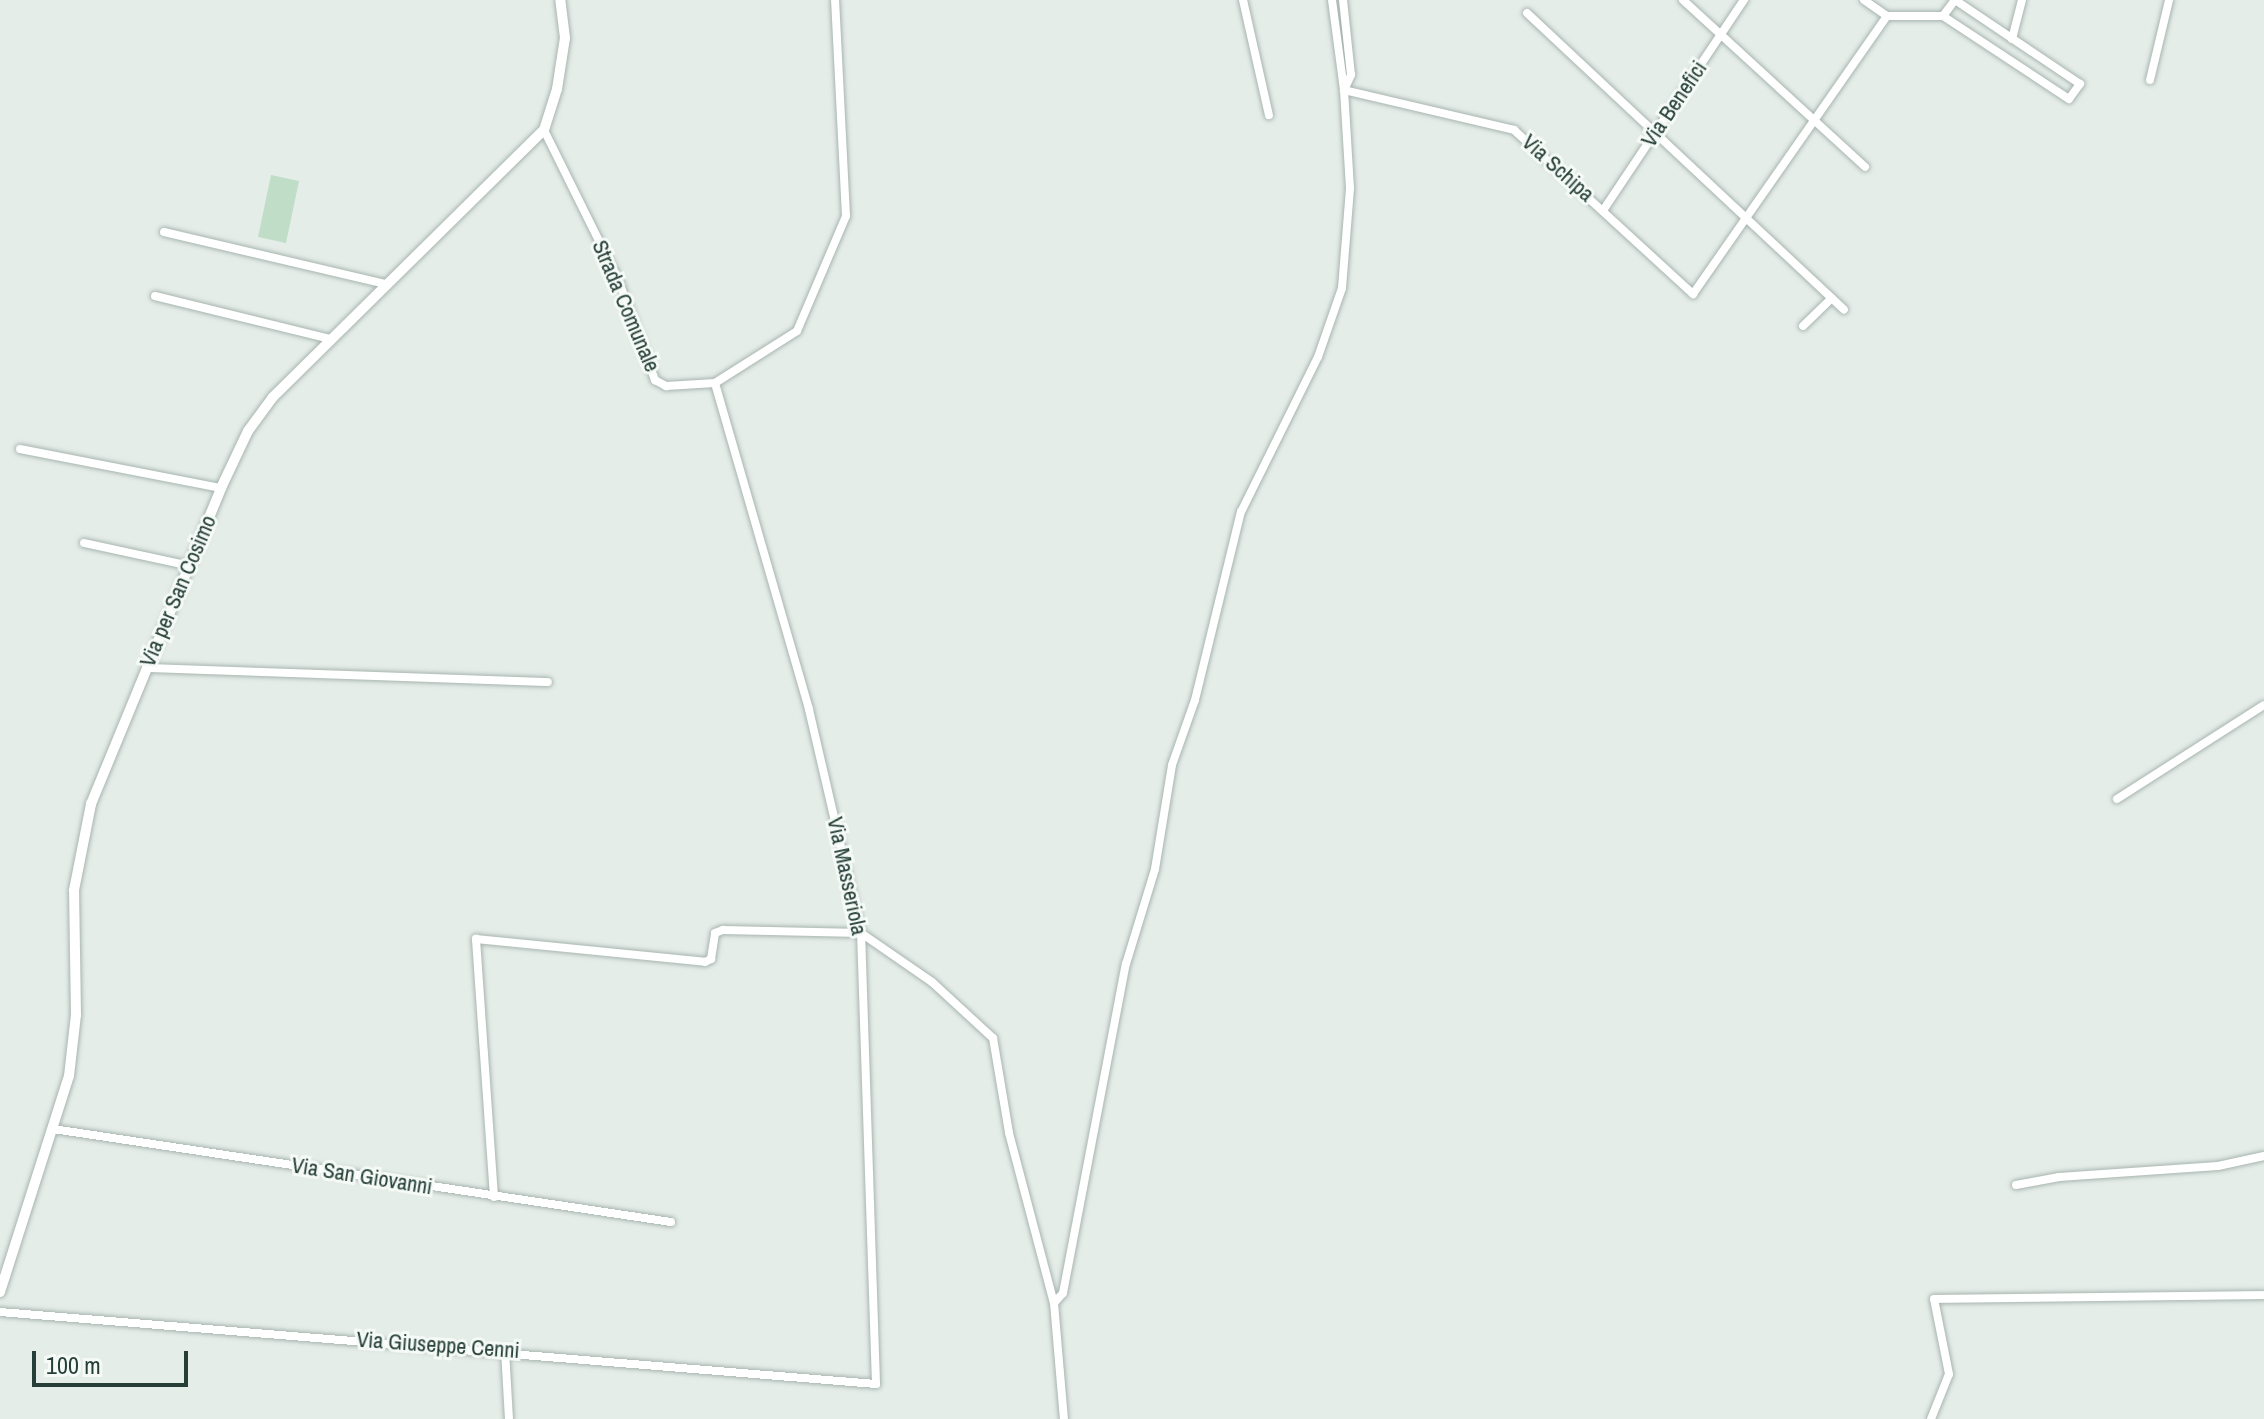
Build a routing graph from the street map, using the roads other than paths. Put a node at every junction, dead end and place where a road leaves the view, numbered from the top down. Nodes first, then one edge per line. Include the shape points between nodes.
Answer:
1 (560, 0) edge
2 (835, 0) edge
3 (1243, 0) edge
4 (1332, 0) edge
5 (1343, 0) edge
6 (1683, 0) edge
7 (1744, 0) edge
8 (1864, 0) edge
9 (1955, 0) edge
10 (2022, 0) edge
11 (2169, 0) edge
12 (1527, 13) dead end
13 (1887, 16) junction
14 (1943, 16) junction
15 (1721, 35) junction
16 (2012, 39) junction
17 (2150, 80) dead end
18 (1344, 90) junction
19 (1269, 115) dead end
20 (1813, 120) junction
21 (544, 130) junction
22 (1655, 133) junction
23 (1865, 167) dead end
24 (1604, 209) junction
25 (1744, 217) junction
26 (164, 232) dead end
27 (386, 284) junction
28 (155, 296) dead end
29 (1832, 298) junction
30 (1844, 310) dead end
31 (1803, 326) dead end
32 (330, 339) junction
33 (715, 383) junction
34 (20, 449) dead end
35 (221, 488) junction
36 (84, 543) dead end
37 (190, 566) junction
38 (146, 668) junction
39 (548, 682) dead end
40 (2264, 705) edge
41 (2117, 799) dead end
42 (861, 933) junction
43 (53, 1129) junction
44 (2264, 1156) edge
45 (2016, 1185) dead end
46 (494, 1197) junction
47 (671, 1222) dead end
48 (0, 1292) edge
49 (2264, 1295) edge
50 (1054, 1303) junction
51 (0, 1312) edge
52 (505, 1350) junction
53 (876, 1384) joint
54 (509, 1419) edge
55 (1064, 1419) edge
56 (1931, 1419) edge

1 - 21 street, Via per San Cosimo via 565,38
2 - 33 street, Strada Comunale via 846,216 797,331
3 - 19 street
4 - 18 street
5 - 18 street via 1351,75
6 - 15 street
7 - 15 street, Via Benefici
8 - 13 street
9 - 14 street
9 - 16 street
10 - 16 street
11 - 17 street
12 - 22 street
13 - 14 street
13 - 20 street
14 - 16 street via 2069,99 2080,84
15 - 20 street
15 - 22 street, Via Benefici
18 - 24 street, Via Schipa via 1514,130
18 - 50 street via 1350,188 1342,288 1318,357 1241,512 1195,700 1172,765 1155,869 1126,964 1063,1293
20 - 23 street
20 - 25 street
21 - 27 street, Via per San Cosimo
21 - 33 street, Strada Comunale via 618,279 655,380 666,386
22 - 24 street, Via Benefici
22 - 25 street
24 - 25 street, Via Schipa via 1693,294
25 - 29 street
26 - 27 street
27 - 32 street, Via per San Cosimo
28 - 32 street
29 - 30 street
29 - 31 street
32 - 35 street, Via per San Cosimo via 260,413
33 - 42 street, Via Masseriola via 809,709
34 - 35 street
35 - 37 street, Via per San Cosimo
36 - 37 street
37 - 38 street, Via per San Cosimo
38 - 39 street
38 - 43 street, Via per San Cosimo via 91,804 80,845 74,890 76,1015 69,1076
40 - 41 street
42 - 46 street via 723,930 715,933 711,959 705,962 476,939
42 - 50 street via 932,982 993,1038 1009,1133
42 - 53 street, Via Masseriola
43 - 46 street, Via San Giovanni
43 - 48 street, Via per San Cosimo
44 - 45 street via 2218,1166
46 - 47 street, Via San Giovanni
49 - 56 street via 1934,1299 1949,1374
50 - 55 street
51 - 52 street, Via Giuseppe Cenni
52 - 53 street, Via Giuseppe Cenni
52 - 54 street

